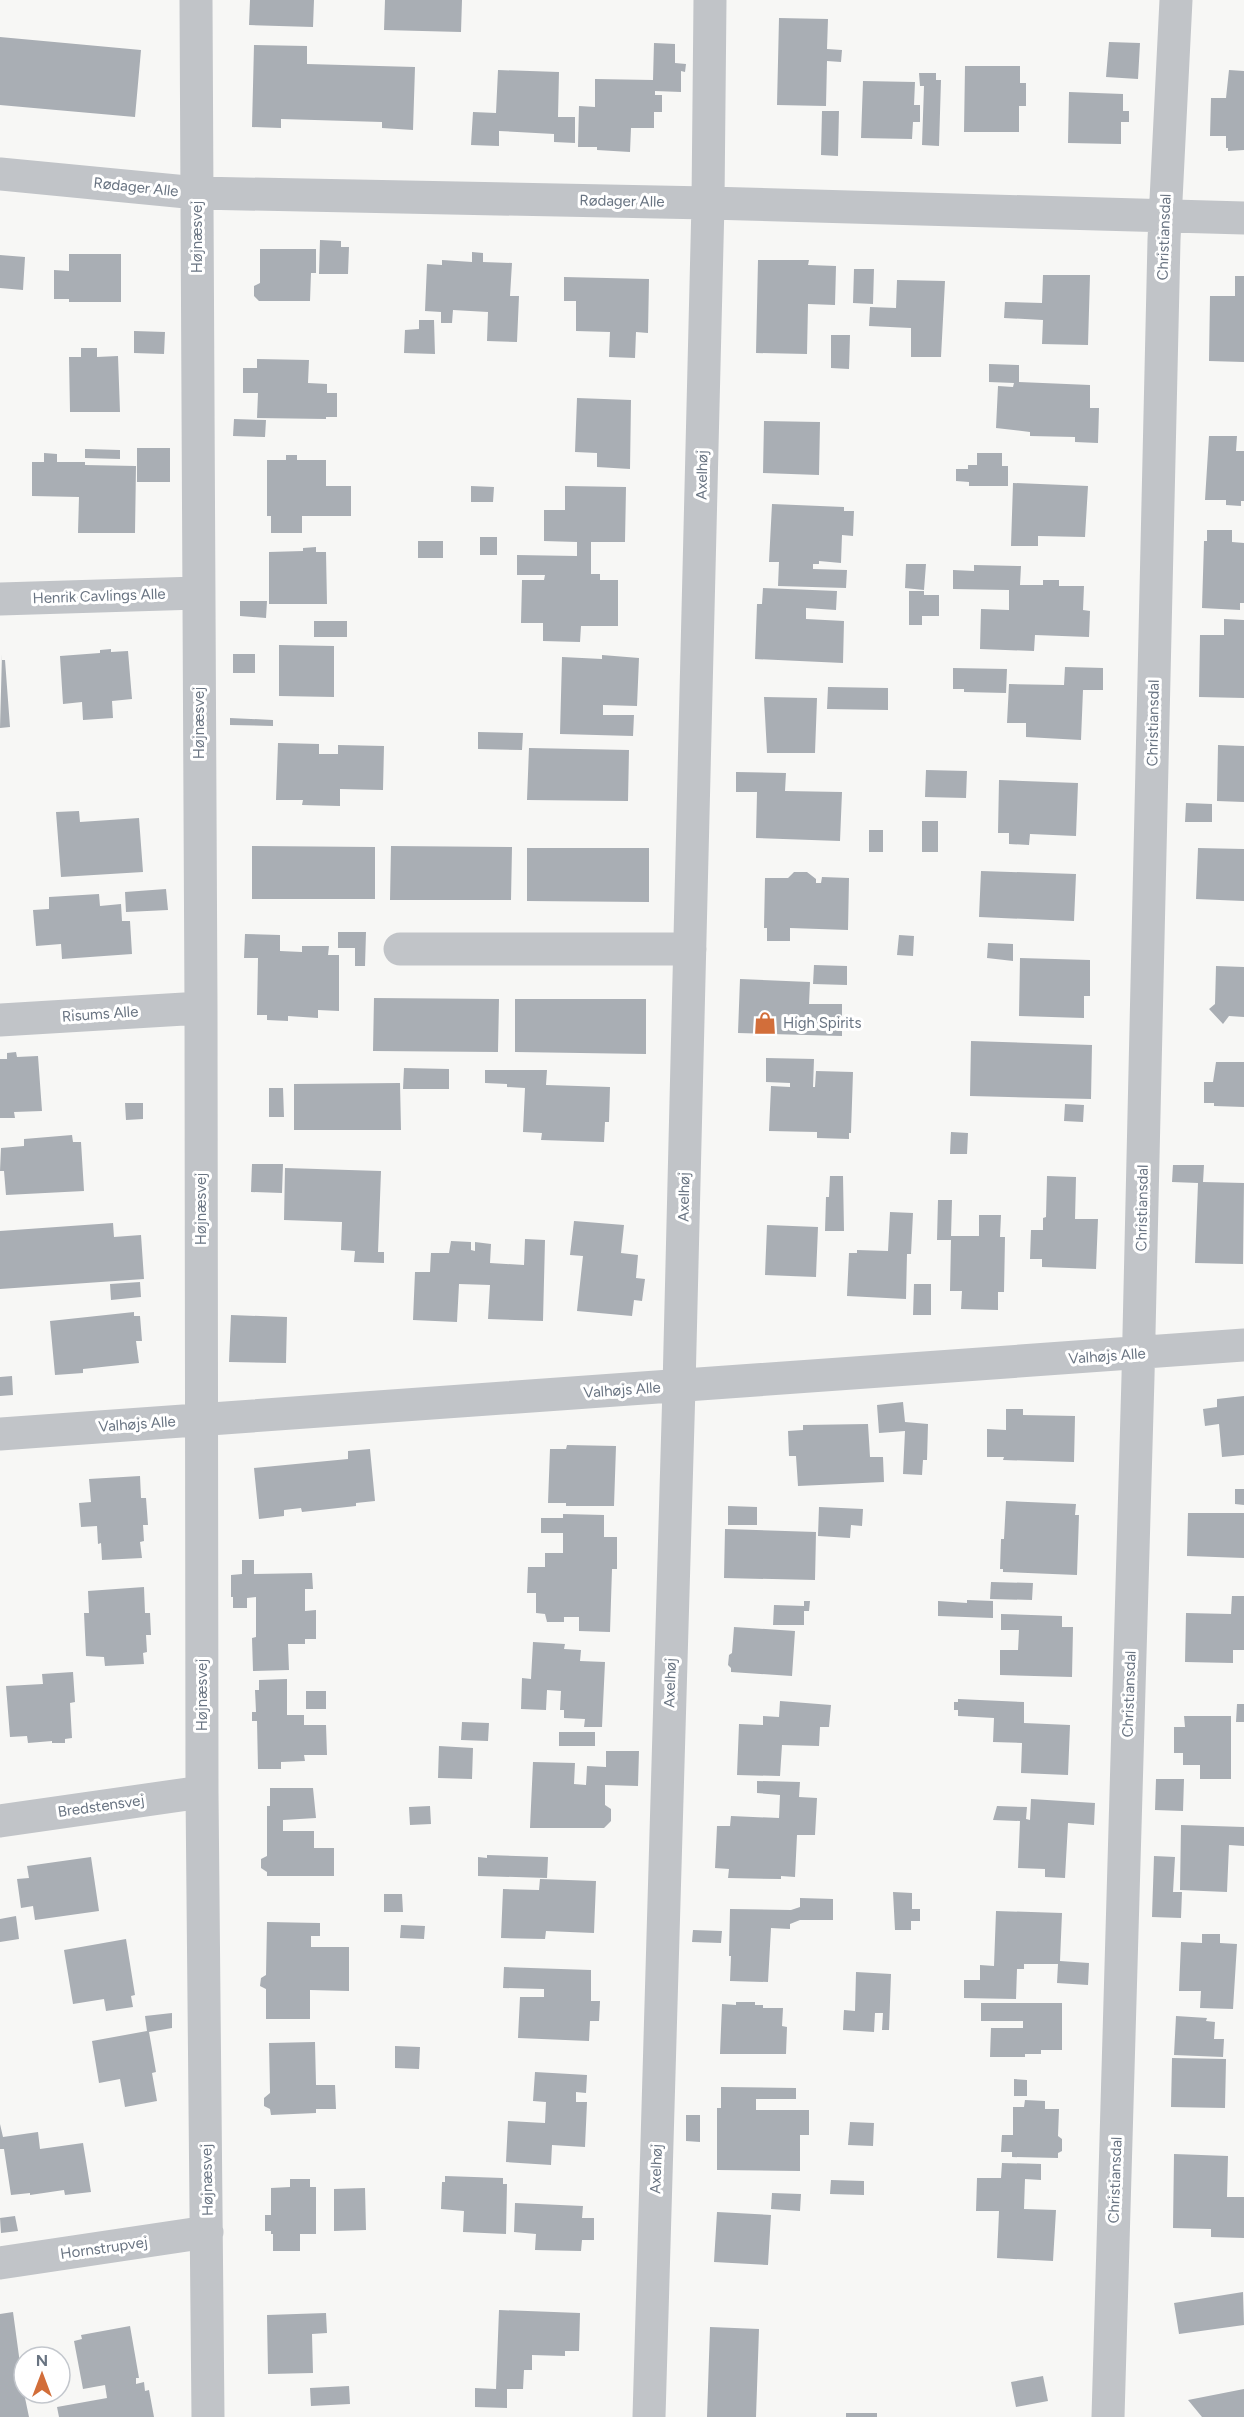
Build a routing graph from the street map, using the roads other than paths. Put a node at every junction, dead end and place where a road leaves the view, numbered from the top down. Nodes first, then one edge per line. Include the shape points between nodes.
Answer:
1 (196, 0) edge
2 (710, 0) edge
3 (1176, 0) edge
4 (0, 174) edge
5 (197, 193) junction
6 (708, 203) junction
7 (1164, 216) junction
8 (1244, 218) edge
9 (198, 592) junction
10 (0, 599) edge
11 (400, 949) dead end
12 (690, 949) junction
13 (201, 1008) junction
14 (0, 1020) edge
15 (1244, 1345) edge
16 (1138, 1354) junction
17 (679, 1387) junction
18 (202, 1420) junction
19 (0, 1434) edge
20 (202, 1791) junction
21 (0, 1821) edge
22 (207, 2232) junction
23 (0, 2263) edge
24 (208, 2417) edge
25 (649, 2417) edge
26 (1108, 2417) edge

1 - 5 street, Højnæsvej
2 - 6 street, Axelhøj
3 - 7 street, Christiansdal
4 - 5 street, Rødager Alle
5 - 6 street, Rødager Alle
5 - 9 street, Højnæsvej
6 - 7 street, Rødager Alle
6 - 12 street, Axelhøj
7 - 8 street, Rødager Alle
7 - 16 street, Christiansdal
9 - 10 street, Henrik Cavlings Alle
9 - 13 street, Højnæsvej
11 - 12 street
12 - 17 street, Axelhøj
13 - 14 street, Risums Alle
13 - 18 street, Højnæsvej
15 - 16 street, Valhøjs Alle
16 - 17 street, Valhøjs Alle
16 - 26 street, Christiansdal
17 - 18 street, Valhøjs Alle
17 - 25 street, Axelhøj
18 - 19 street, Valhøjs Alle
18 - 20 street, Højnæsvej
20 - 21 street, Bredstensvej
20 - 22 street, Højnæsvej
22 - 23 street, Hornstrupvej
22 - 24 street, Højnæsvej

